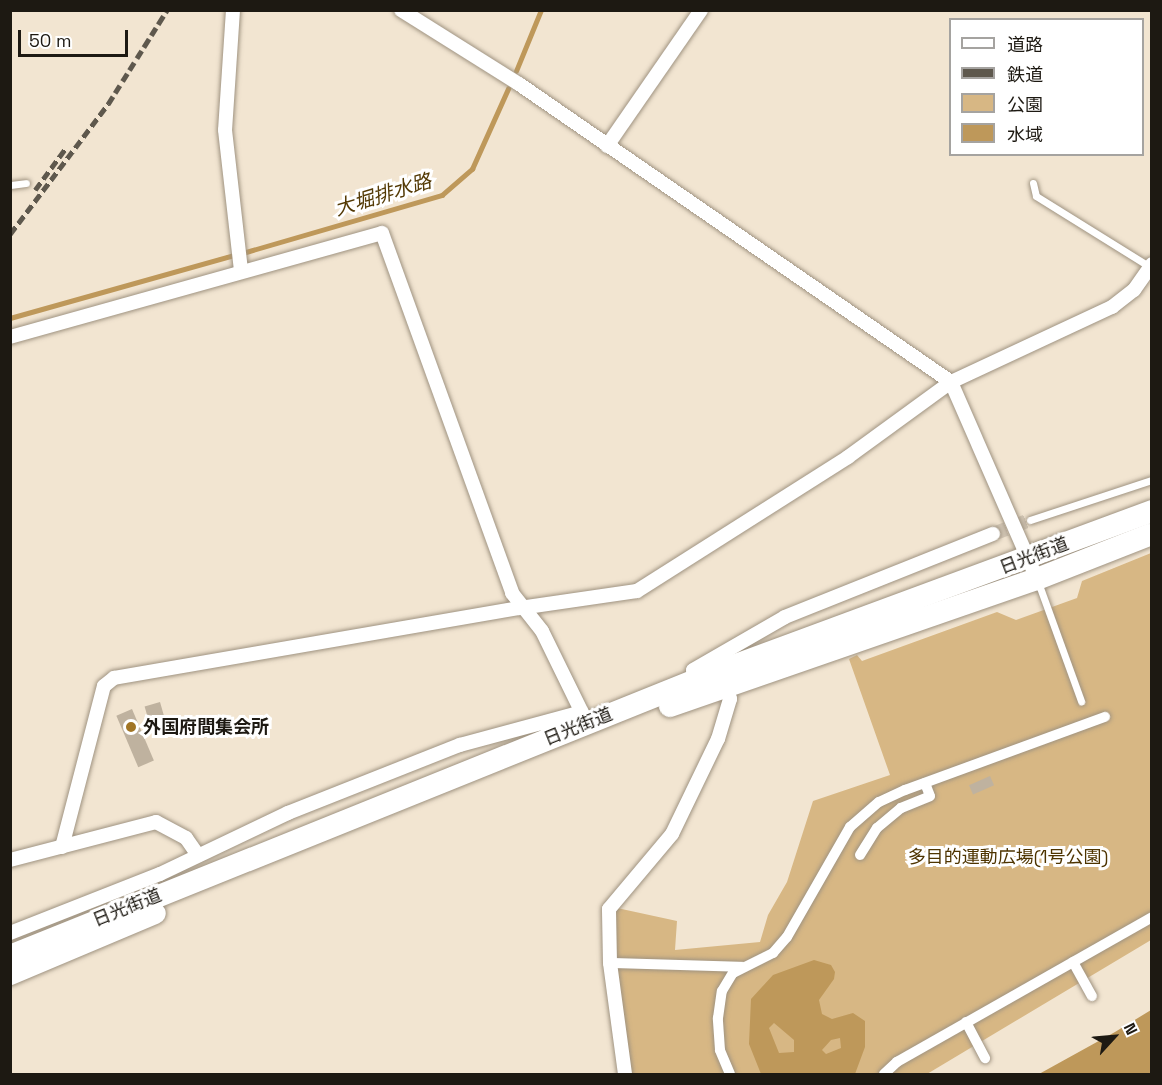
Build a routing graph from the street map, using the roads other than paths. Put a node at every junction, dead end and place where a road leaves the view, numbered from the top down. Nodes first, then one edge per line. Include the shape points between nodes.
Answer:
1 (233, 10) edge
2 (401, 10) edge
3 (701, 10) edge
4 (607, 146) junction
5 (26, 183) dead end
6 (1033, 183) dead end
7 (10, 185) edge
8 (1151, 266) edge
9 (241, 270) junction
10 (10, 337) edge
11 (951, 382) junction
12 (1152, 480) edge
13 (1152, 511) edge
14 (1030, 520) tunnel mouth
15 (993, 534) tunnel mouth
16 (1152, 534) edge
17 (1033, 569) junction
18 (520, 608) junction
19 (724, 678) junction
20 (698, 679) junction
21 (1081, 701) dead end
22 (1105, 717) dead end
23 (585, 718) junction
24 (925, 783) junction
25 (62, 847) junction
26 (198, 855) junction
27 (860, 855) dead end
28 (10, 860) edge
29 (1152, 917) edge
30 (10, 933) edge
31 (10, 956) edge
32 (1073, 962) junction
33 (610, 963) junction
34 (743, 968) junction
35 (10, 974) edge
36 (1092, 996) dead end
37 (966, 1022) junction
38 (985, 1058) dead end
39 (625, 1074) edge
40 (730, 1074) edge
41 (884, 1074) edge

1 - 9 street via 225,130
2 - 4 street via 501,72
3 - 4 street
4 - 11 street
5 - 7 lane
6 - 8 lane via 1036,196
8 - 11 street via 1134,290 1112,307
9 - 10 street
9 - 18 street via 382,233
11 - 17 street
11 - 18 street via 848,457 637,591
12 - 14 lane
13 - 17 highway, 日光街道
15 - 20 street via 784,617 693,670
16 - 17 highway, 日光街道
17 - 19 highway, 日光街道
17 - 21 lane
18 - 23 street via 542,631
18 - 25 street via 114,678 104,686
19 - 20 highway, 日光街道
19 - 33 street via 730,699 718,739 672,834 609,909
19 - 35 highway, 日光街道
20 - 23 highway, 日光街道
22 - 24 street
23 - 26 street via 460,746 288,813
23 - 31 highway, 日光街道
24 - 27 street via 930,796 901,808 877,828
24 - 34 street via 879,802 850,827 787,937 774,953
25 - 26 street via 156,822 186,838
25 - 28 street
26 - 30 street
29 - 32 street
32 - 36 street
32 - 37 street
33 - 34 street
33 - 39 street
34 - 40 street via 733,973 722,991 718,1018 720,1050
37 - 38 street
37 - 41 street via 897,1062

